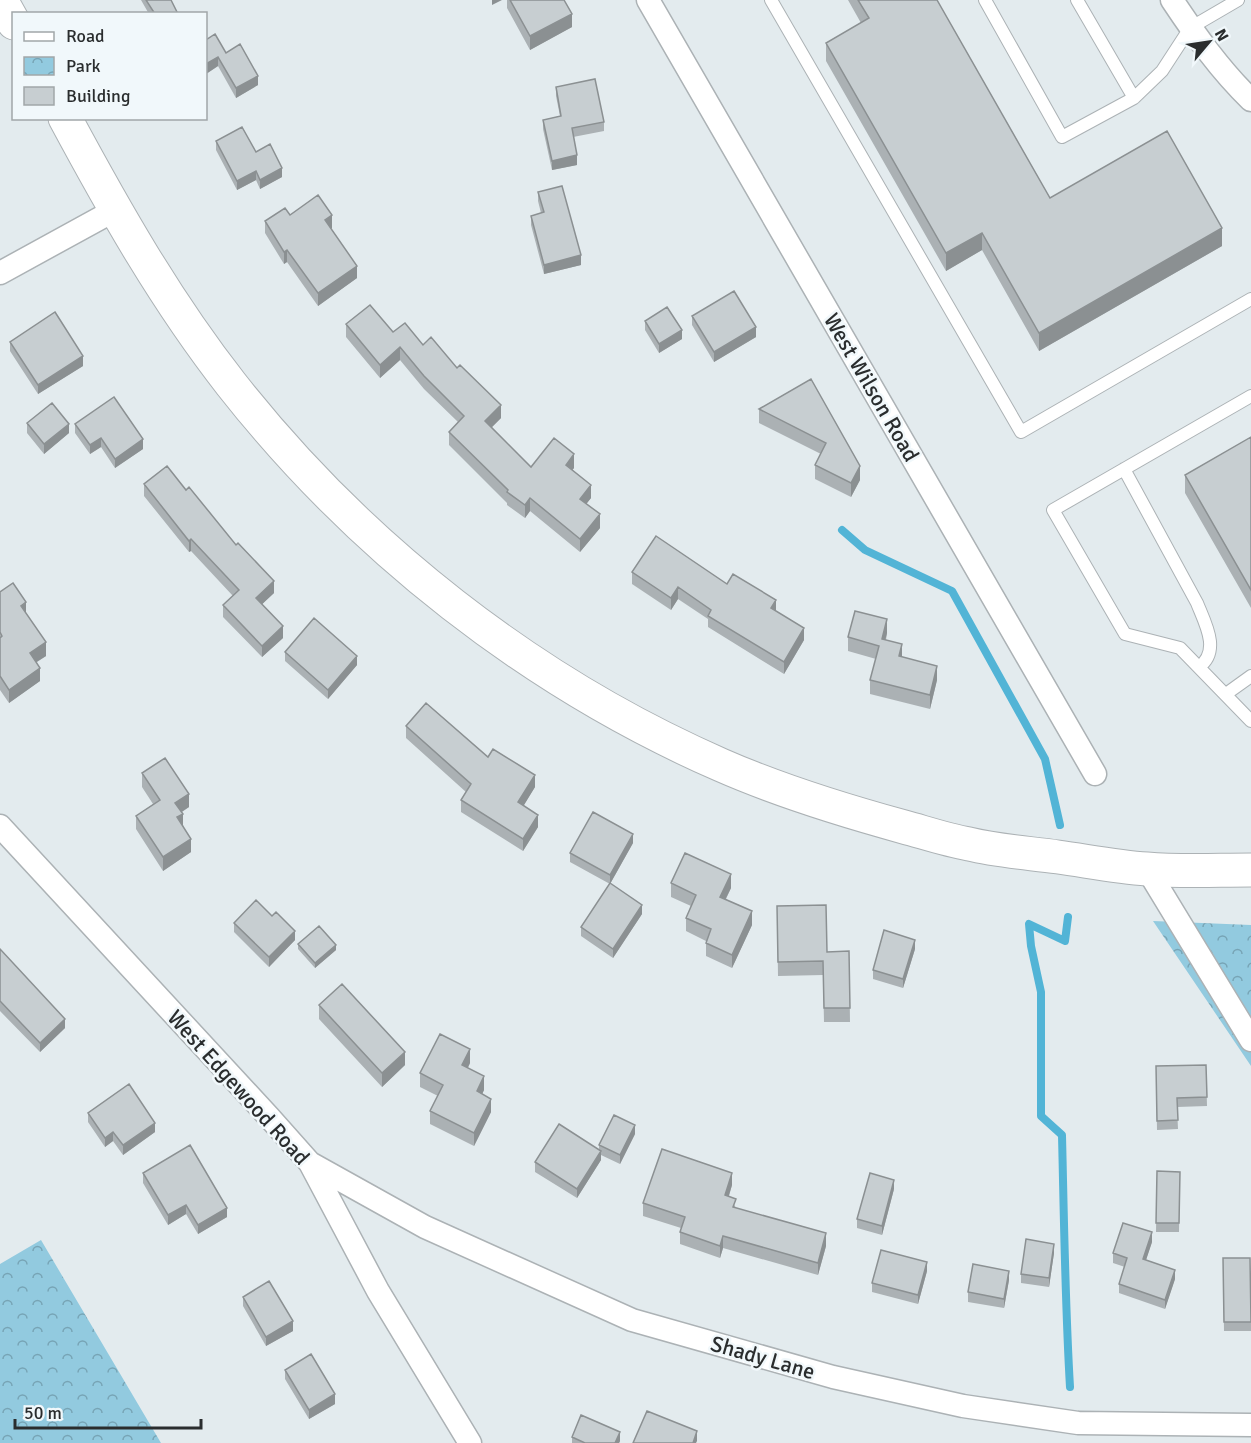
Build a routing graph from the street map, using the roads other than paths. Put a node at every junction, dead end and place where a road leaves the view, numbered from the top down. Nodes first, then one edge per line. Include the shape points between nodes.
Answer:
1 (648, 0) edge
2 (771, 0) edge
3 (985, 0) edge
4 (1077, 0) edge
5 (1172, 0) edge
6 (1238, 0) edge
7 (1191, 28) junction
8 (1134, 98) junction
9 (1251, 100) edge
10 (66, 120) edge
11 (115, 210) junction
12 (0, 273) edge
13 (1251, 299) edge
14 (1251, 396) edge
15 (1124, 469) junction
16 (1199, 667) junction
17 (1251, 676) edge
18 (1226, 694) junction
19 (1251, 721) edge
20 (1095, 774) dead end
21 (0, 826) edge
22 (1147, 869) junction
23 (1251, 870) edge
24 (1251, 1040) edge
25 (310, 1163) junction
26 (1251, 1425) edge
27 (470, 1443) edge

1 - 20 street, West Wilson Road
2 - 13 lane via 1021,432
3 - 8 lane via 1062,137
4 - 8 lane
5 - 7 street
6 - 7 lane
7 - 8 lane via 1162,71
7 - 9 street via 1201,45
10 - 11 main road
11 - 12 street
11 - 22 main road via 196,338 308,473 395,556 448,600 576,689 722,766 828,806 970,845
14 - 15 lane
15 - 16 lane via 1205,624 1211,645
15 - 16 lane via 1053,510 1125,634 1180,648
16 - 18 lane
17 - 18 lane
18 - 19 lane
21 - 25 street, West Edgewood Road
22 - 23 main road
22 - 24 street
25 - 26 street, Shady Lane via 425,1227 632,1320 833,1377 963,1406 1078,1423
25 - 27 street, West Edgewood Road via 378,1291

